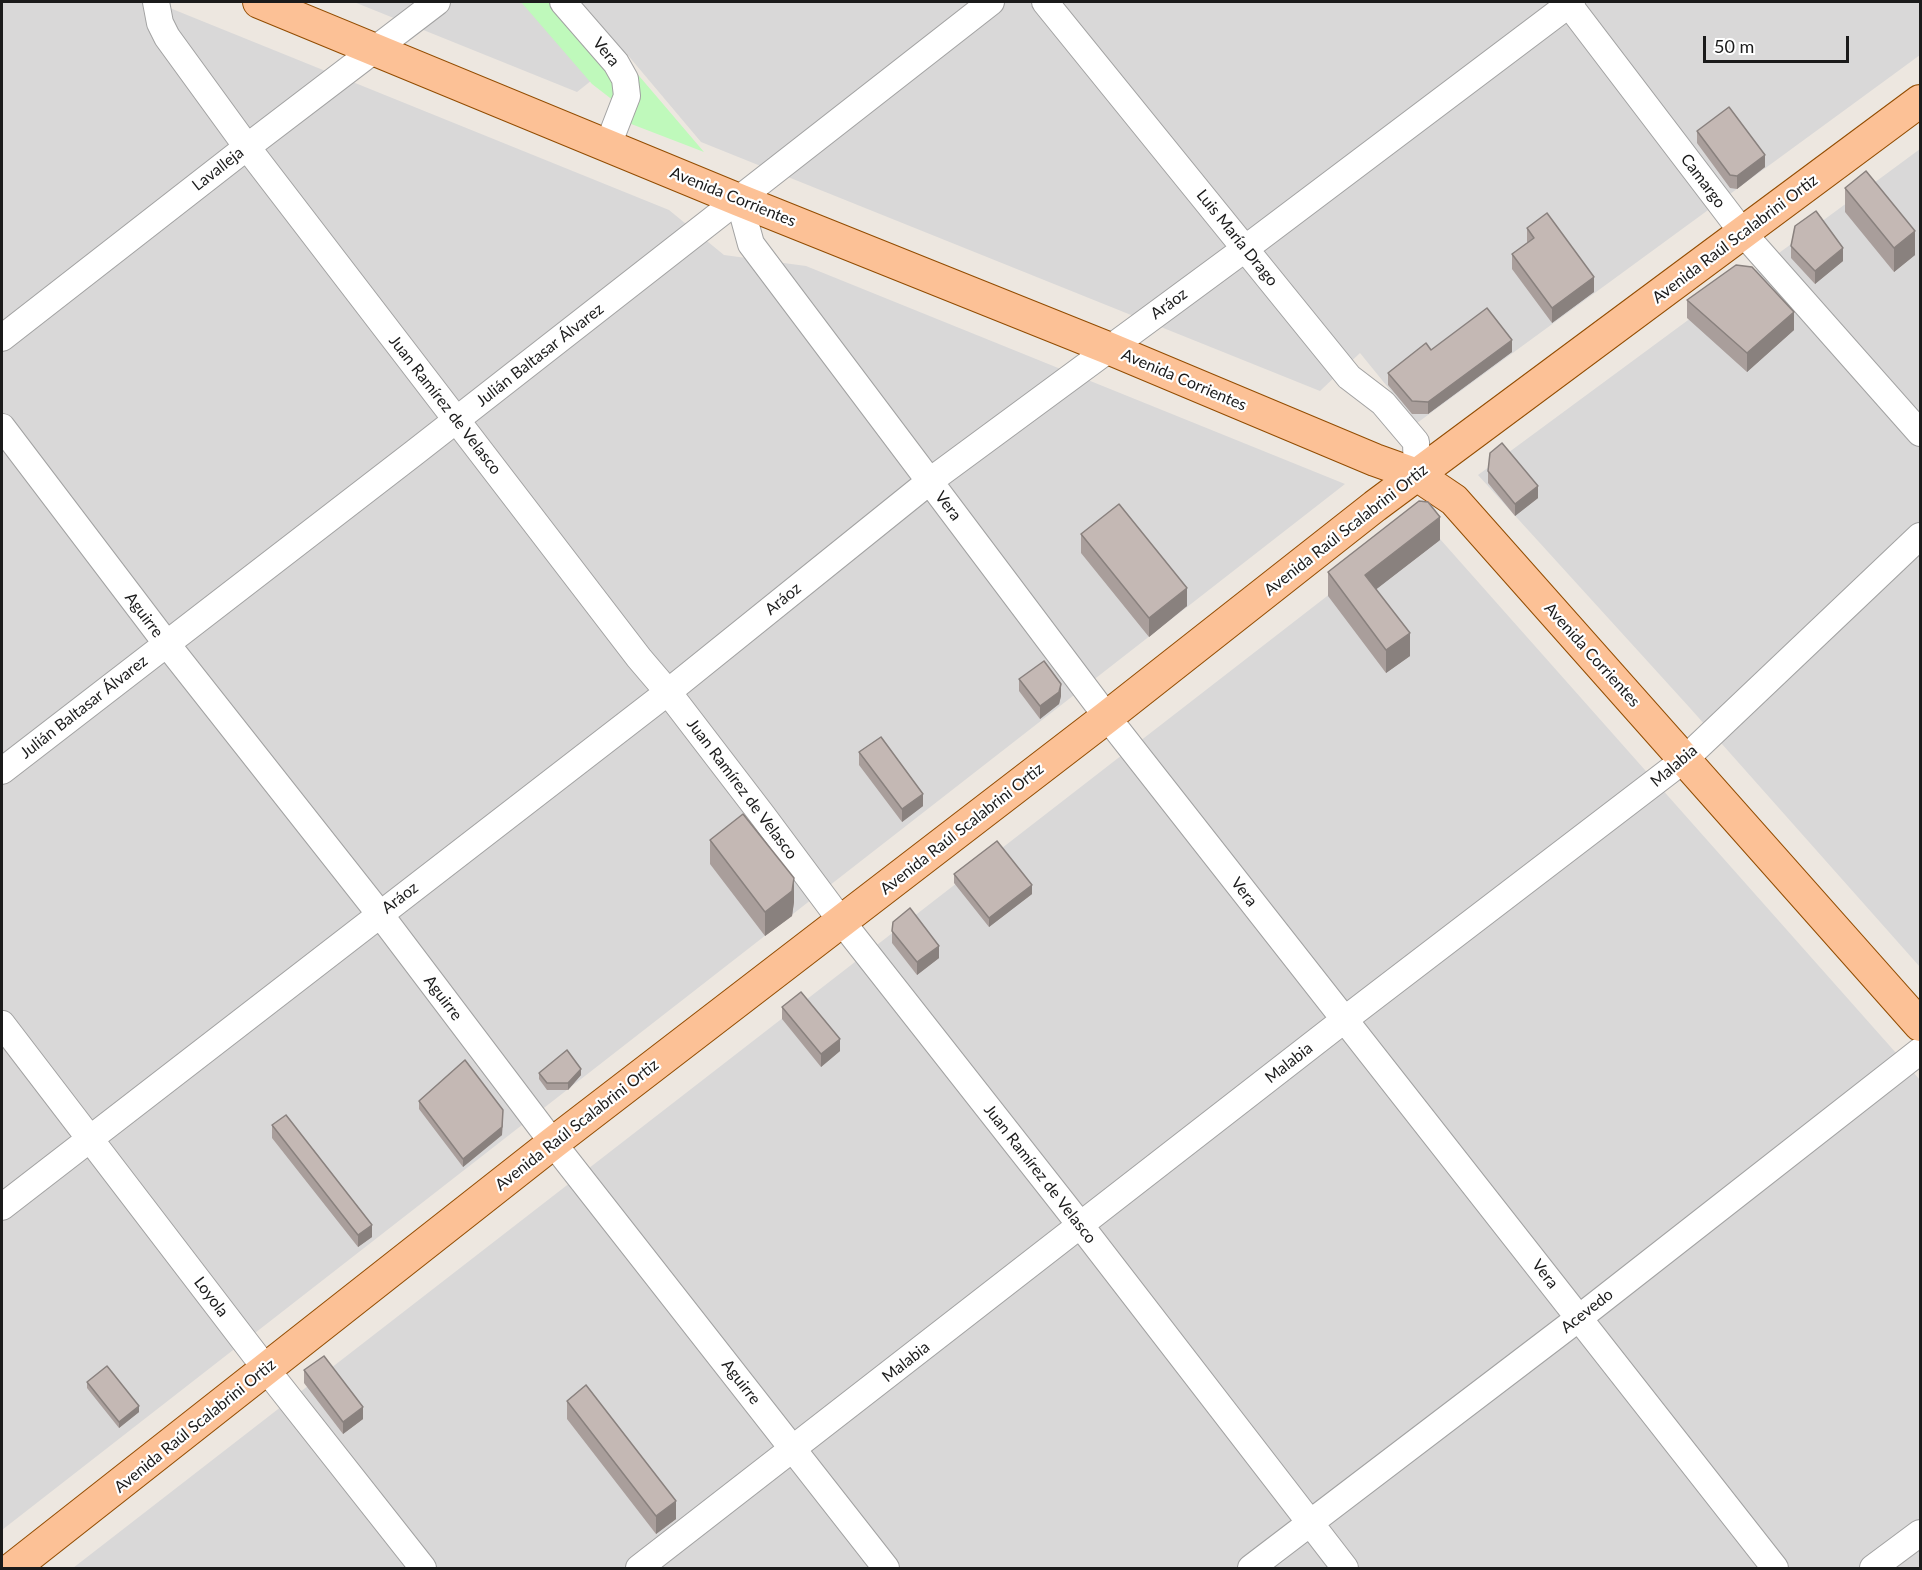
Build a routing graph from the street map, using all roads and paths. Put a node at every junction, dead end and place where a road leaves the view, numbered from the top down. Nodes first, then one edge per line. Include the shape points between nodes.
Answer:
1 (156, 2) edge
2 (259, 2) edge
3 (437, 2) edge
4 (563, 2) edge
5 (991, 2) edge
6 (1045, 2) edge
7 (1570, 2) edge
8 (375, 50) junction
9 (1920, 101) edge
10 (608, 145) junction
11 (247, 147) junction
12 (739, 200) junction
13 (1743, 233) junction
14 (1246, 248) junction
15 (2, 338) edge
16 (1108, 348) junction
17 (456, 420) junction
18 (2, 427) edge
19 (1920, 433) edge
20 (1417, 474) junction
21 (930, 481) junction
22 (1920, 536) edge
23 (166, 643) junction
24 (668, 692) junction
25 (1107, 717) junction
26 (1685, 759) junction
27 (2, 771) edge
28 (379, 913) junction
29 (842, 922) junction
30 (1344, 1020) junction
31 (2, 1024) edge
32 (1920, 1025) edge
33 (1920, 1051) edge
34 (90, 1139) junction
35 (553, 1143) junction
36 (2, 1207) edge
37 (1081, 1226) junction
38 (1579, 1318) junction
39 (266, 1370) junction
40 (794, 1450) junction
41 (1310, 1523) junction
42 (1920, 1533) edge
43 (13, 1569) edge
44 (423, 1569) edge
45 (639, 1569) edge
46 (886, 1569) edge
47 (1251, 1569) edge
48 (1345, 1569) edge
49 (1775, 1569) edge
50 (1873, 1569) edge

1 - 11 street, Juan Ramírez de Velasco via 167,37
2 - 8 main road, Avenida Corrientes
3 - 8 street, Lavalleja
4 - 10 street, Vera via 616,63 625,79 627,96
5 - 12 street, Julián Baltasar Álvarez
6 - 14 street, Luis María Drago
7 - 13 street, Camargo
7 - 14 street, Aráoz
8 - 10 main road, Avenida Corrientes
8 - 11 street, Lavalleja
9 - 13 main road, Avenida Raúl Scalabrini Ortiz
10 - 12 main road, Avenida Corrientes
11 - 15 street, Lavalleja
11 - 17 street, Juan Ramírez de Velasco
12 - 16 main road, Avenida Corrientes
12 - 17 street, Julián Baltasar Álvarez
12 - 21 street, Vera via 751,244
13 - 19 street, Camargo
13 - 20 main road, Avenida Raúl Scalabrini Ortiz
14 - 16 street, Aráoz
14 - 20 street, Luis María Drago via 1349,377 1383,403 1416,441
16 - 20 main road, Avenida Corrientes
16 - 21 street, Aráoz
17 - 23 street, Julián Baltasar Álvarez
17 - 24 street, Juan Ramírez de Velasco
18 - 23 street, Aguirre
20 - 25 main road, Avenida Raúl Scalabrini Ortiz
20 - 26 main road, Avenida Corrientes via 1454,500
21 - 24 street, Aráoz
21 - 25 street, Vera
22 - 26 street, Malabia
23 - 27 street, Julián Baltasar Álvarez
23 - 28 street, Aguirre
24 - 28 street, Aráoz
24 - 29 street, Juan Ramírez de Velasco
25 - 29 main road, Avenida Raúl Scalabrini Ortiz
25 - 30 street, Vera
26 - 30 street, Malabia
26 - 32 main road, Avenida Corrientes
28 - 34 street, Aráoz
28 - 35 street, Aguirre
29 - 35 main road, Avenida Raúl Scalabrini Ortiz
29 - 37 street, Juan Ramírez de Velasco
30 - 37 street, Malabia
30 - 38 street, Vera
31 - 34 street, Loyola
33 - 38 street, Acevedo
34 - 36 street, Aráoz
34 - 39 street, Loyola
35 - 39 main road, Avenida Raúl Scalabrini Ortiz
35 - 40 street, Aguirre
37 - 40 street, Malabia
37 - 41 street, Juan Ramírez de Velasco
38 - 41 street, Acevedo
38 - 49 street, Vera
39 - 43 main road, Avenida Raúl Scalabrini Ortiz
39 - 44 street, Loyola
40 - 45 street, Malabia
40 - 46 street, Aguirre
41 - 47 street, Acevedo
41 - 48 street, Juan Ramírez de Velasco
42 - 50 street

